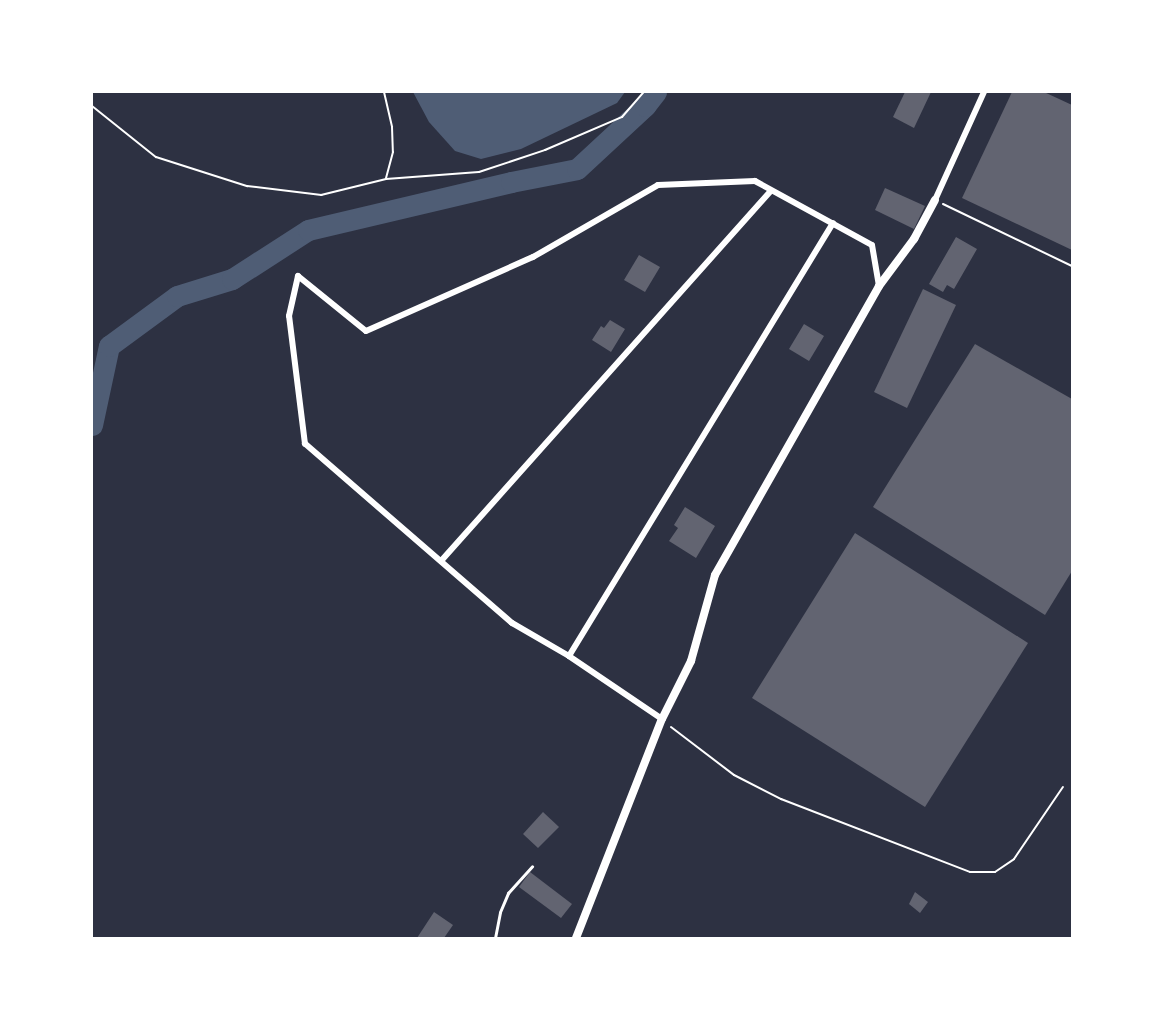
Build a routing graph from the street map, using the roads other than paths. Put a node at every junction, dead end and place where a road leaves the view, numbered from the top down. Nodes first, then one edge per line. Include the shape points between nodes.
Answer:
1 (984, 92) edge
2 (771, 191) junction
3 (935, 200) joint
4 (833, 223) junction
5 (879, 286) junction
6 (441, 561) junction
7 (569, 656) junction
8 (662, 719) junction
9 (532, 866) dead end
10 (495, 939) edge
11 (576, 939) edge

1 - 3 street
2 - 4 street
2 - 6 street
2 - 6 street via 755,181 658,185 533,257 366,331 298,276 289,316 305,444
3 - 5 street via 914,239
4 - 5 street via 872,245
4 - 7 street
5 - 8 street via 715,575 691,662
6 - 7 street via 512,623
7 - 8 street
8 - 11 street
9 - 10 lane via 508,893

